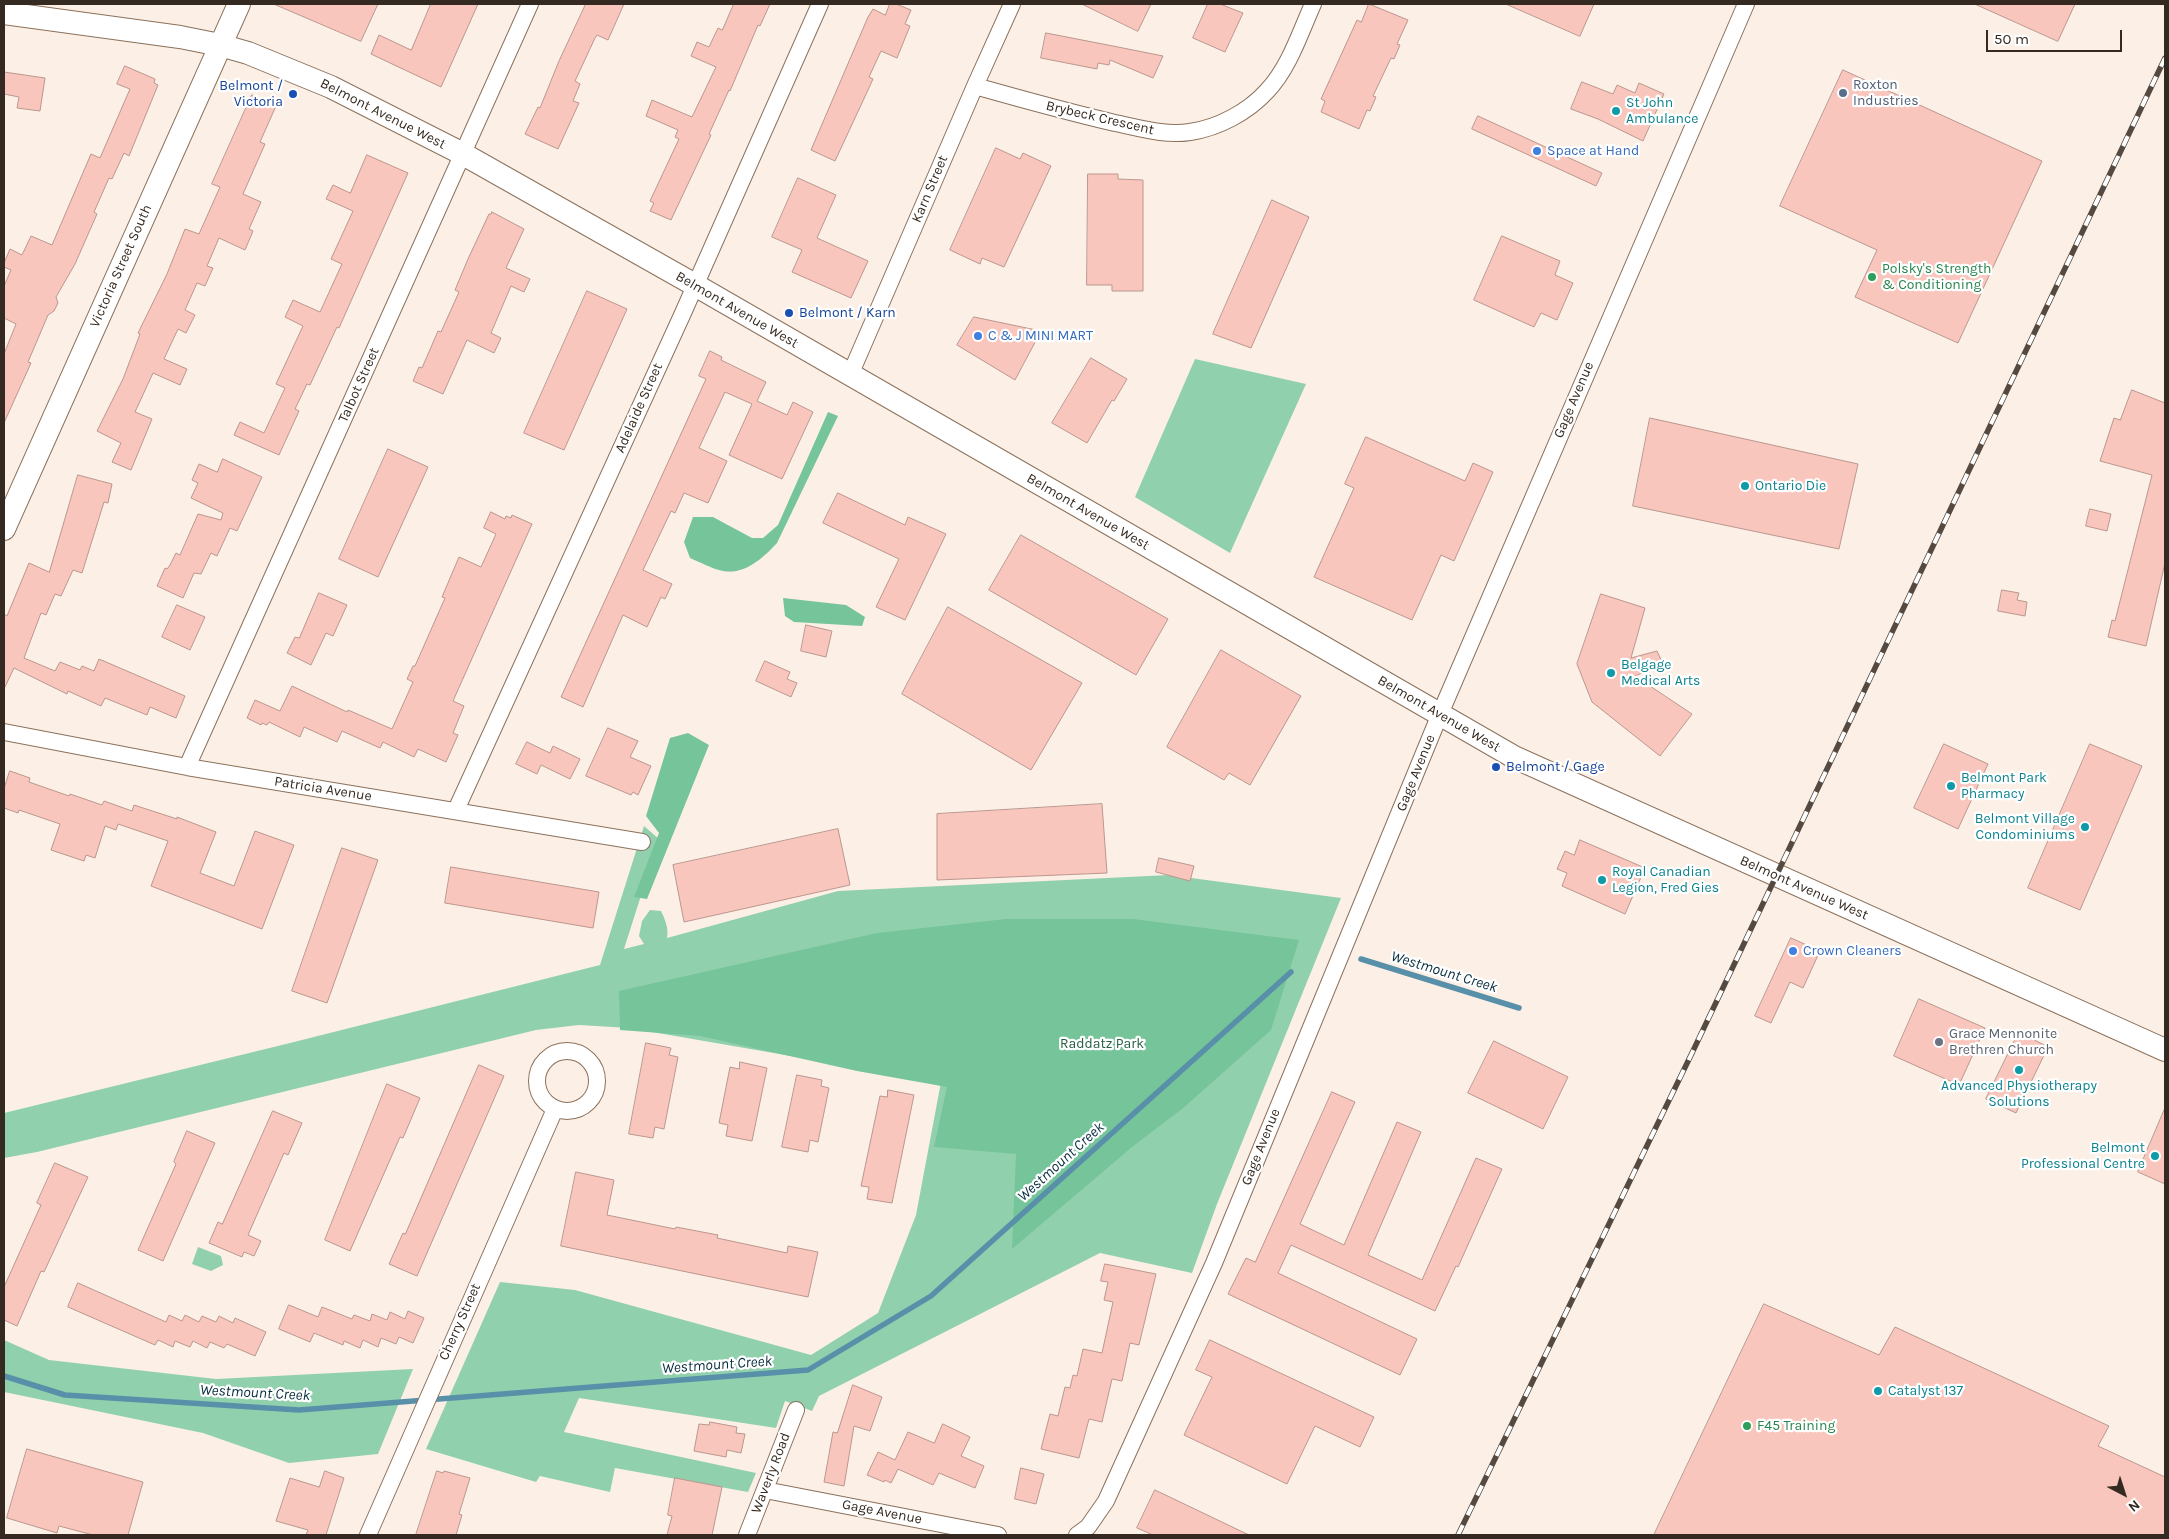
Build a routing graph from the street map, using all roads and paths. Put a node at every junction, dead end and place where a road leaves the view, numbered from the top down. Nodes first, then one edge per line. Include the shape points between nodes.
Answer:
1 (239, 4) edge
2 (530, 4) edge
3 (820, 4) edge
4 (1012, 4) edge
5 (1313, 4) edge
6 (1746, 4) edge
7 (4, 13) edge
8 (220, 45) junction
9 (975, 86) junction
10 (463, 154) junction
11 (695, 285) junction
12 (850, 375) junction
13 (4, 529) edge
14 (1440, 714) junction
15 (4, 732) edge
16 (187, 767) junction
17 (456, 810) junction
18 (642, 842) dead end
19 (2165, 1050) edge
20 (554, 1109) dead end
21 (796, 1410) dead end
22 (765, 1490) junction
23 (368, 1535) edge
24 (747, 1535) edge
25 (998, 1535) edge
26 (1076, 1535) edge

1 - 8 street, Victoria Street South
2 - 10 street, Talbot Street
3 - 11 street, Adelaide Street
4 - 9 street, Karn Street
5 - 9 street, Brybeck Crescent via 1287,62 1267,91 1237,115 1207,128 1159,133
6 - 14 street, Gage Avenue
7 - 8 street, Belmont Avenue West
8 - 10 street, Belmont Avenue West via 331,87
8 - 13 street, Victoria Street South
9 - 12 street, Karn Street
10 - 11 street, Belmont Avenue West
10 - 16 street, Talbot Street
11 - 12 street, Belmont Avenue West
11 - 17 street, Adelaide Street
12 - 14 street, Belmont Avenue West
14 - 19 street, Belmont Avenue West via 1514,757
14 - 26 street, Gage Avenue via 1214,1263 1106,1502 1088,1527
15 - 16 street, Patricia Avenue
16 - 17 street, Patricia Avenue
17 - 18 street, Patricia Avenue
20 - 23 street, Cherry Street
21 - 22 street, Waverly Road
22 - 24 street, Waverly Road
22 - 25 street, Gage Avenue

